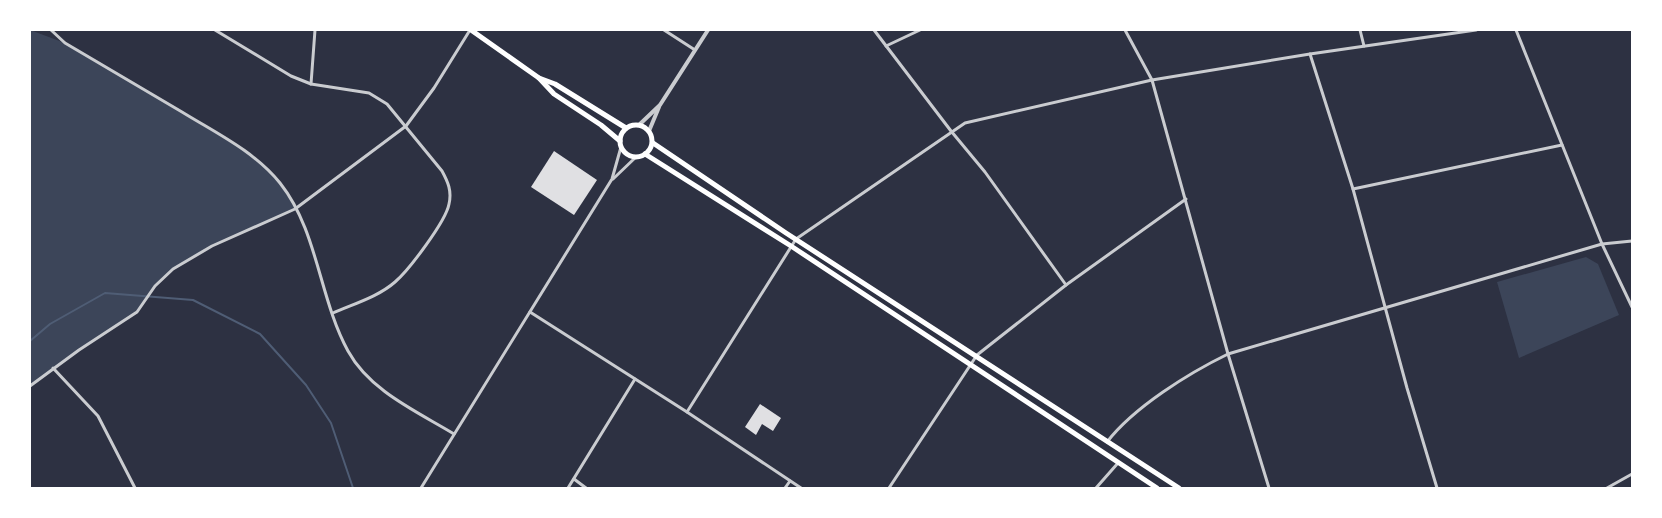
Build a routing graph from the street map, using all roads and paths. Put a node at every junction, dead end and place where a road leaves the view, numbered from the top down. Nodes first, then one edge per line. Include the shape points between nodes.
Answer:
1 (51, 30) edge
2 (215, 30) edge
3 (315, 30) edge
4 (471, 30) edge
5 (664, 30) edge
6 (708, 30) edge
7 (874, 30) edge
8 (920, 30) edge
9 (1125, 30) edge
10 (1360, 30) edge
11 (1476, 30) edge
12 (1516, 30) edge
13 (886, 46) junction
14 (1364, 46) junction
15 (695, 50) junction
16 (1310, 54) junction
17 (538, 78) junction
18 (1152, 80) junction
19 (311, 84) junction
20 (660, 105) junction
21 (640, 124) junction
22 (406, 126) junction
23 (626, 128) junction
24 (650, 131) junction
25 (951, 131) junction
26 (652, 143) junction
27 (620, 144) junction
28 (1562, 145) junction
29 (645, 154) junction
30 (636, 157) junction
31 (612, 179) junction
32 (1353, 189) junction
33 (1186, 199) junction
34 (295, 209) junction
35 (796, 239) junction
36 (1632, 241) edge
37 (1602, 244) junction
38 (791, 246) junction
39 (1066, 285) junction
40 (1632, 307) edge
41 (1384, 308) junction
42 (530, 312) junction
43 (332, 313) junction
44 (1228, 354) junction
45 (976, 355) junction
46 (970, 364) junction
47 (53, 368) junction
48 (635, 379) junction
49 (30, 386) edge
50 (687, 412) junction
51 (454, 434) junction
52 (1107, 442) junction
53 (1118, 464) junction
54 (1632, 474) edge
55 (574, 479) junction
56 (790, 481) junction
57 (135, 488) edge
58 (421, 488) edge
59 (568, 488) edge
60 (586, 488) edge
61 (785, 488) edge
62 (801, 488) edge
63 (889, 488) edge
64 (1096, 488) edge
65 (1157, 488) edge
66 (1179, 488) edge
67 (1269, 488) edge
68 (1437, 488) edge
69 (1607, 488) edge

1 - 34 street via 65,42 257,160 280,183
2 - 19 street via 291,76
3 - 19 street
4 - 17 highway
4 - 22 street
5 - 15 street
6 - 15 street
7 - 13 street
8 - 13 street
9 - 18 street
10 - 14 street
11 - 14 street
12 - 28 street
13 - 25 street
14 - 16 street
15 - 20 street
16 - 18 street
16 - 32 street
17 - 23 highway via 555,84
17 - 27 highway via 554,94 601,125
18 - 25 street via 979,119
18 - 33 street
19 - 22 street via 369,93 387,104
20 - 21 street
20 - 24 street
21 - 23 highway
21 - 24 highway
22 - 34 street
22 - 43 street via 448,182 450,192 446,214 395,282
23 - 27 highway
24 - 26 highway
25 - 35 street
25 - 39 street via 985,172
26 - 29 highway
26 - 35 highway
27 - 30 highway via 627,154
27 - 31 street
28 - 32 street
28 - 37 street
29 - 30 highway
29 - 38 highway
30 - 31 street
31 - 42 street
32 - 41 street
33 - 39 street
33 - 44 street
34 - 43 street
34 - 47 street via 212,246 174,268 155,286 137,312
35 - 38 street
35 - 45 highway
36 - 37 street
37 - 40 street
37 - 41 street
38 - 46 highway
38 - 50 street
39 - 45 street
41 - 44 street
41 - 68 street
42 - 48 street
42 - 51 street
43 - 51 street via 348,351 367,376 389,395
44 - 52 street via 1194,370 1126,421
44 - 67 street
45 - 46 street
45 - 52 highway
46 - 53 highway
46 - 63 street
47 - 49 street
47 - 57 street via 98,416
48 - 50 street
48 - 55 street
50 - 56 street
51 - 58 street
52 - 66 highway
53 - 64 street
53 - 65 highway
54 - 69 street
55 - 59 street
55 - 60 street
56 - 61 street
56 - 62 street

